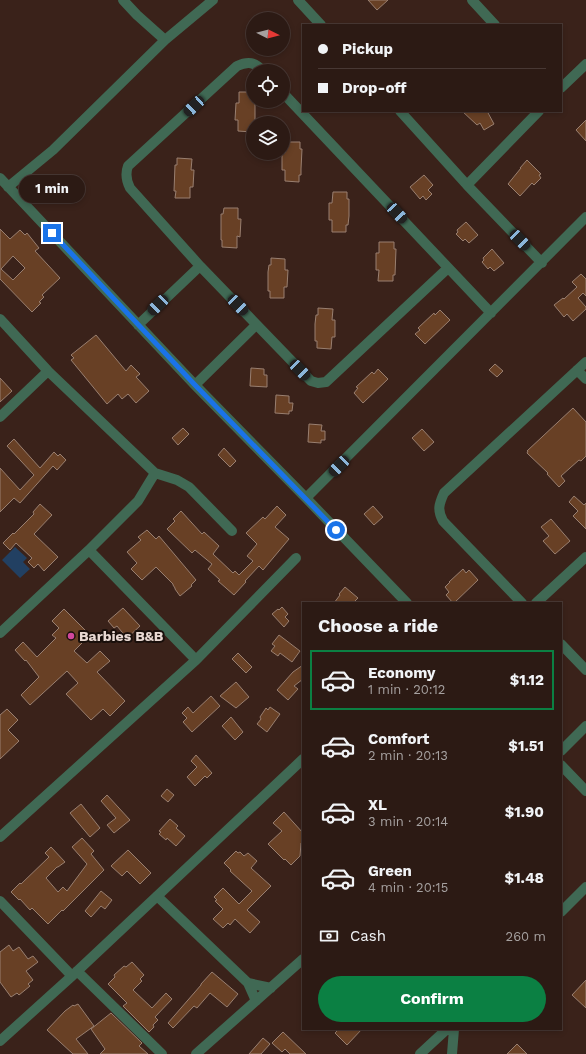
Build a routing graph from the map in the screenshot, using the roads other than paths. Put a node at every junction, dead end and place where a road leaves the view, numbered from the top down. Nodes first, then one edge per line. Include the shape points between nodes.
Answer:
1 (124, 0) edge
2 (213, 0) edge
3 (298, 0) edge
4 (476, 1) edge
5 (320, 24) edge
6 (494, 24) edge
7 (165, 40) junction
8 (246, 64) edge
9 (586, 64) edge
10 (562, 87) edge
11 (290, 99) edge
12 (401, 112) edge
13 (537, 112) edge
14 (0, 178) edge
15 (467, 185) junction
16 (8, 187) junction
17 (586, 217) edge
18 (542, 263) junction
19 (200, 266) junction
20 (448, 268) junction
21 (491, 313) junction
22 (0, 319) edge
23 (138, 325) junction
24 (256, 325) junction
25 (586, 362) edge
26 (577, 370) junction
27 (48, 371) junction
28 (586, 380) edge
29 (195, 385) junction
30 (0, 417) edge
31 (155, 473) junction
32 (306, 498) junction
33 (232, 531) dead end
34 (89, 550) junction
35 (586, 557) edge
36 (296, 558) dead end
37 (406, 602) edge
38 (521, 602) edge
39 (537, 602) edge
40 (0, 633) edge
41 (562, 645) edge
42 (196, 660) junction
43 (586, 670) edge
44 (586, 726) edge
45 (562, 750) edge
46 (302, 760) edge
47 (562, 766) edge
48 (586, 791) edge
49 (0, 837) edge
50 (586, 887) edge
51 (157, 896) junction
52 (0, 900) edge
53 (562, 911) edge
54 (302, 960) edge
55 (75, 974) junction
56 (248, 983) junction
57 (271, 988) junction
58 (256, 1001) junction
59 (446, 1030) edge
60 (454, 1030) edge
61 (0, 1041) edge
62 (162, 1054) edge
63 (196, 1054) edge
64 (420, 1054) edge
65 (452, 1054) edge

1 - 7 street
2 - 7 street
3 - 5 street
4 - 6 street
7 - 16 street via 53,150
8 - 19 street via 237,66 128,166 126,172 130,188
9 - 10 street
11 - 20 street
12 - 15 street
13 - 15 street
14 - 16 street
15 - 18 street
16 - 23 street
17 - 18 street
18 - 21 street
19 - 23 street
19 - 24 street
20 - 21 street
20 - 24 street via 326,382 311,381
21 - 32 street
22 - 27 street
23 - 29 street
24 - 29 street
25 - 26 street
26 - 28 street
26 - 38 street via 444,493 440,500 439,514 442,521
27 - 30 street
27 - 31 street
29 - 32 street
31 - 33 street via 189,487
31 - 34 street via 138,501
32 - 37 street
34 - 40 street
34 - 42 street
35 - 39 street
36 - 42 street
41 - 43 street
42 - 49 street
44 - 45 street
46 - 51 street
47 - 48 street
50 - 53 street
51 - 55 street
51 - 56 street
52 - 55 street
54 - 57 street
55 - 61 street
55 - 62 street
56 - 57 street
56 - 58 street
57 - 58 street
58 - 63 street
59 - 64 street
60 - 65 street

